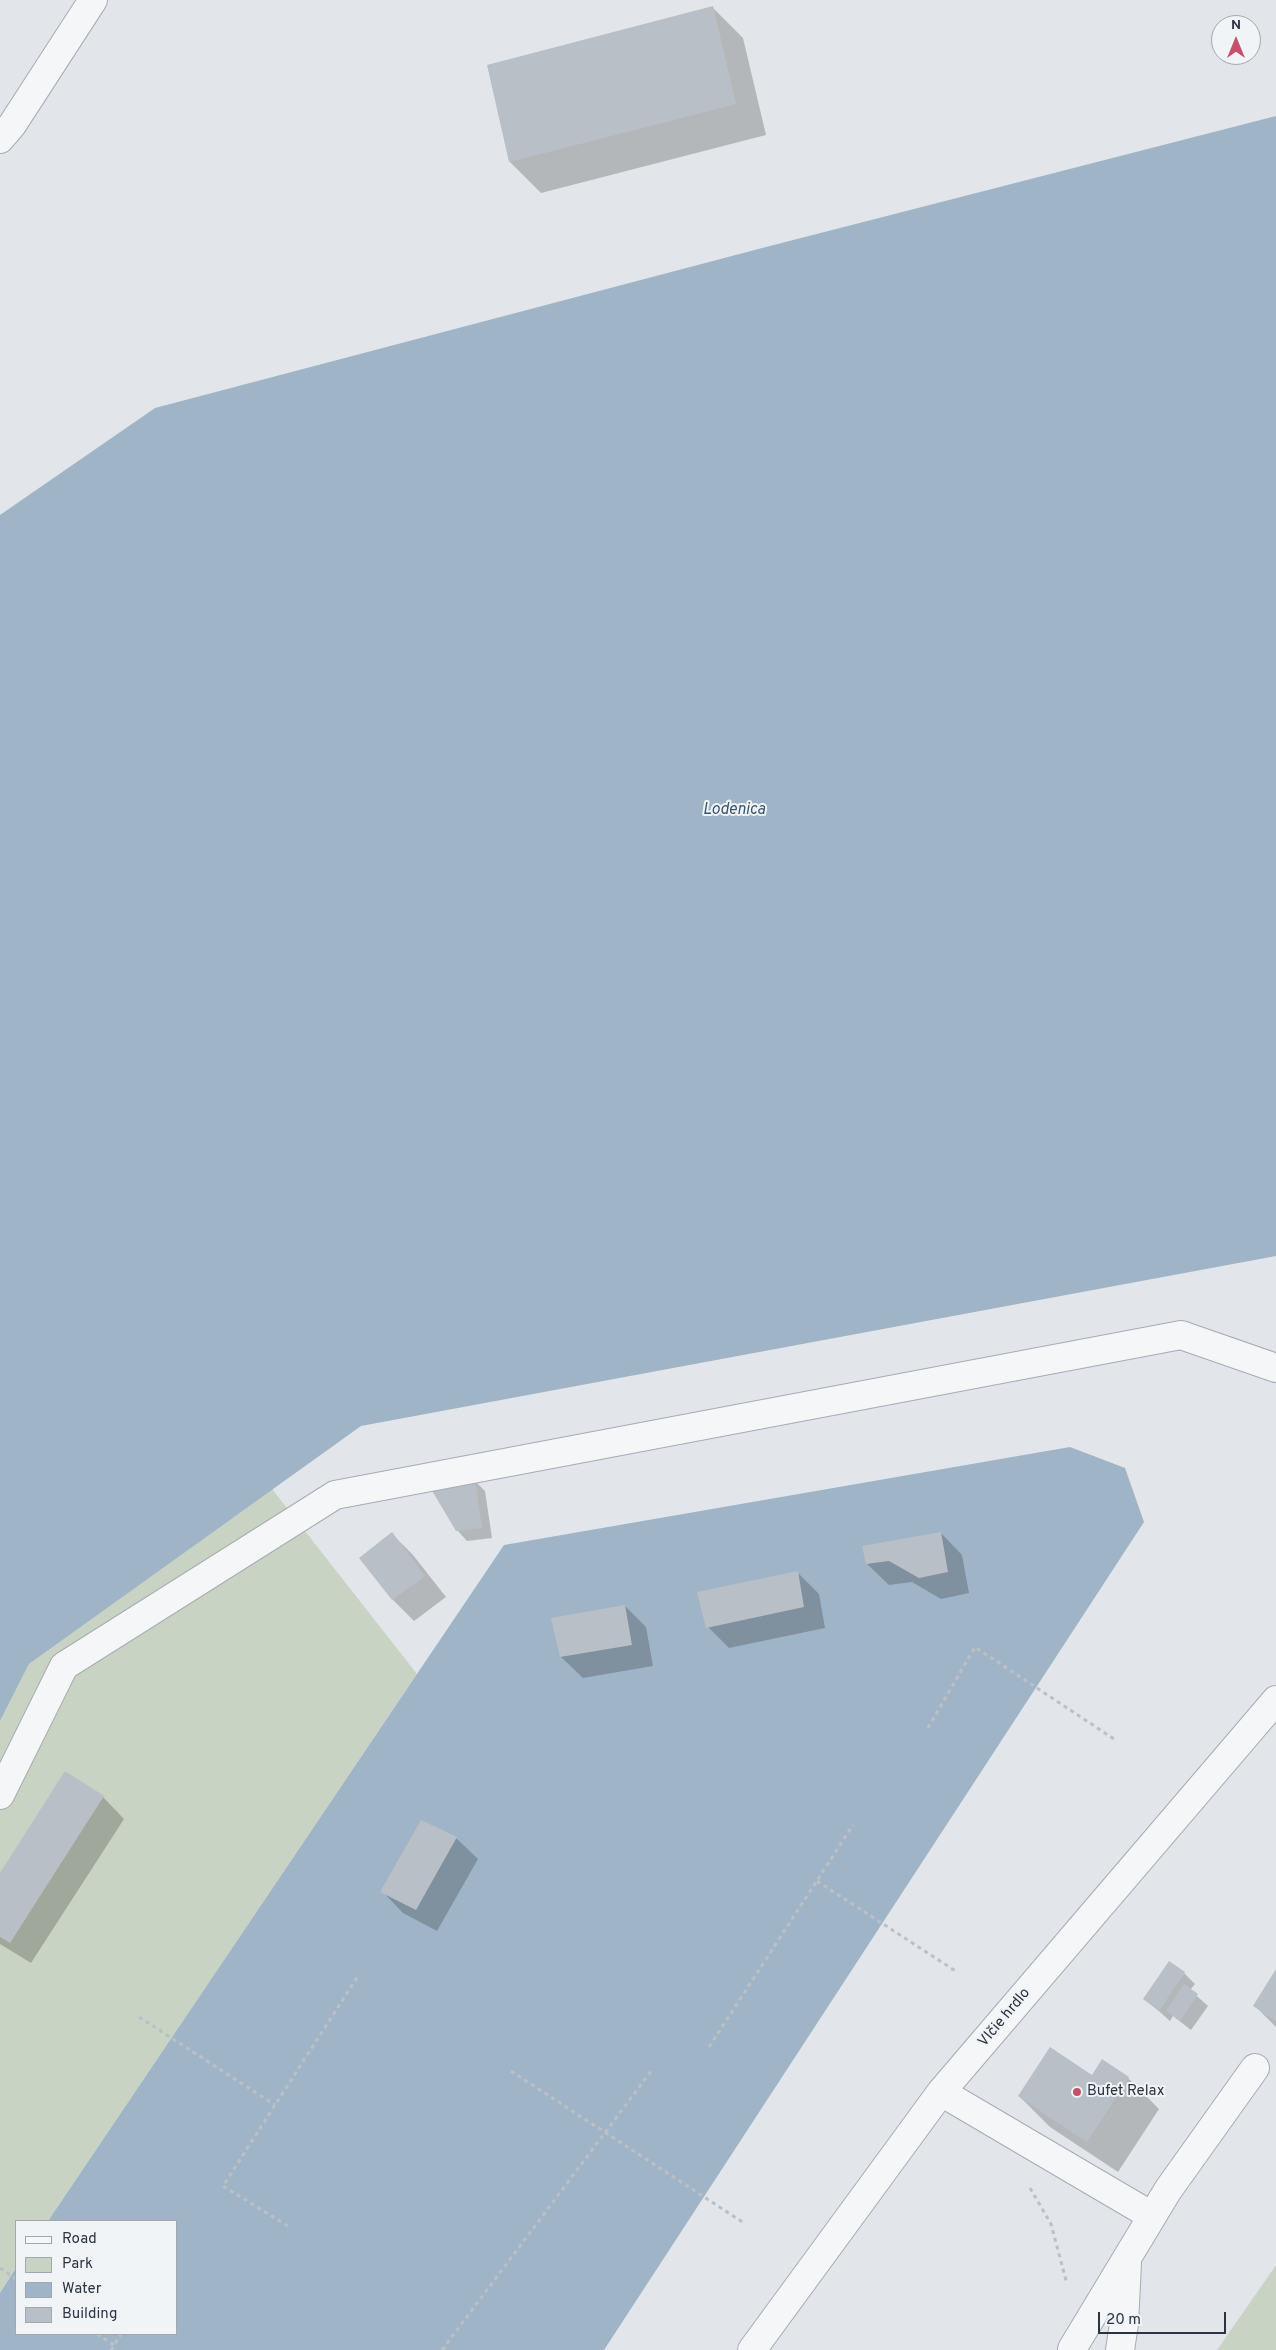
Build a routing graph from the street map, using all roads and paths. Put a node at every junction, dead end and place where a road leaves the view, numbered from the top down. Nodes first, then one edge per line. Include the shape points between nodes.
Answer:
1 (93, 0) edge
2 (0, 139) edge
3 (1276, 1368) edge
4 (1276, 1700) edge
5 (928, 1728) dead end
6 (1117, 1741) dead end
7 (0, 1795) edge
8 (853, 1826) dead end
9 (818, 1881) junction
10 (957, 1972) dead end
11 (358, 1976) dead end
12 (139, 2017) dead end
13 (709, 2047) dead end
14 (1254, 2068) dead end
15 (652, 2070) dead end
16 (511, 2071) dead end
17 (941, 2092) junction
18 (275, 2104) junction
19 (604, 2134) junction
20 (1028, 2186) dead end
21 (1152, 2216) junction
22 (744, 2223) dead end
23 (288, 2226) dead end
24 (1127, 2262) junction
25 (0, 2268) edge
26 (15, 2278) edge
27 (1068, 2286) dead end
28 (99, 2335) edge
29 (120, 2335) edge
30 (114, 2345) junction
31 (1072, 2349) edge
32 (111, 2350) edge
33 (442, 2350) edge
34 (752, 2350) edge
35 (1120, 2350) edge

1 - 2 lane
3 - 7 lane via 1181,1335 335,1495 64,1666
4 - 17 lane, Vlčie hrdlo
5 - 6 path via 975,1648
8 - 9 path
9 - 10 path
9 - 13 path
11 - 18 path
12 - 18 path
14 - 21 lane
15 - 19 path
16 - 19 path
17 - 21 lane
17 - 34 lane, Vlčie hrdlo
18 - 23 path via 223,2186
19 - 22 path
19 - 33 path
20 - 27 path via 1050,2224
21 - 24 lane
24 - 31 lane
24 - 35 lane
25 - 26 path
28 - 30 path
29 - 30 path
30 - 32 path

